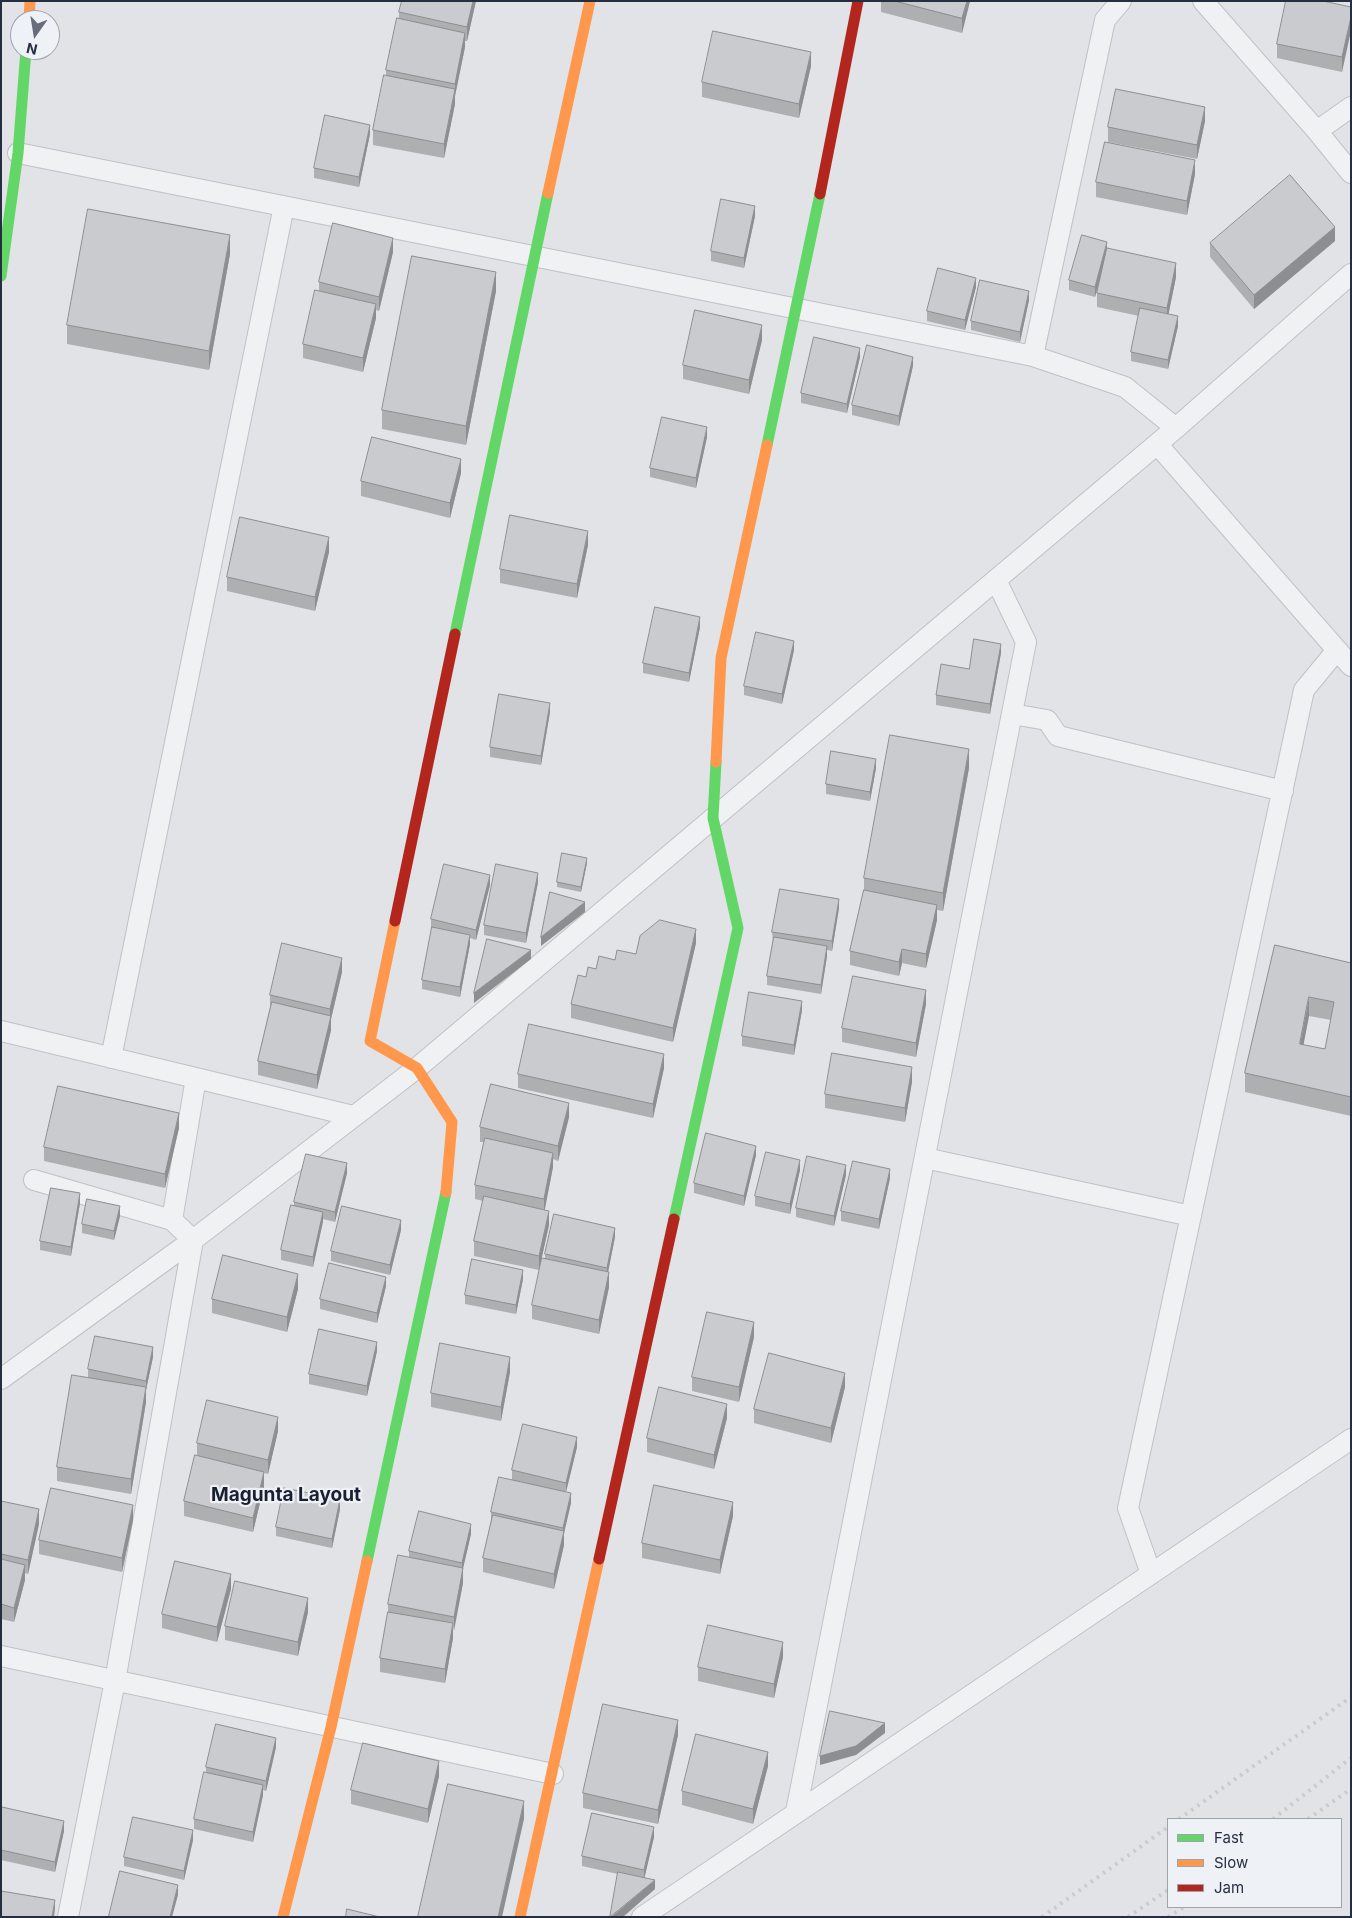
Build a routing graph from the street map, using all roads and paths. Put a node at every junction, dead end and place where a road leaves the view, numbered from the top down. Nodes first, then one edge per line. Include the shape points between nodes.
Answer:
1 (590, 1) edge
2 (858, 1) edge
3 (1121, 1) edge
4 (1202, 1) edge
5 (25, 60) edge
6 (1351, 107) edge
7 (1317, 131) junction
8 (18, 154) junction
9 (1351, 173) edge
10 (284, 206) junction
11 (534, 256) junction
12 (1351, 274) edge
13 (1, 276) edge
14 (797, 309) junction
15 (1033, 356) junction
16 (1176, 428) junction
17 (1157, 444) junction
18 (996, 580) junction
19 (1337, 650) junction
20 (1351, 666) edge
21 (1012, 714) junction
22 (1283, 791) junction
23 (713, 818) junction
24 (1, 1031) edge
25 (110, 1058) junction
26 (417, 1068) junction
27 (196, 1078) junction
28 (353, 1116) junction
29 (925, 1158) junction
30 (34, 1180) dead end
31 (1191, 1216) junction
32 (172, 1220) junction
33 (193, 1240) junction
34 (1, 1379) edge
35 (1351, 1439) edge
36 (1151, 1574) junction
37 (1, 1656) edge
38 (115, 1681) junction
39 (331, 1727) junction
40 (552, 1774) junction
41 (796, 1812) junction
42 (68, 1917) edge
43 (283, 1917) edge
44 (520, 1917) edge
45 (642, 1917) edge

1 - 11 street
2 - 14 street
3 - 15 street via 1105,20
4 - 7 street
5 - 8 street
6 - 7 street
7 - 9 street
8 - 10 street
8 - 13 street
10 - 11 street
10 - 25 street
11 - 14 street
11 - 26 street via 370,1041
12 - 16 street
14 - 15 street
14 - 23 street via 721,658
15 - 16 street via 1125,388
16 - 17 street
17 - 18 street
17 - 19 street
18 - 21 street via 1026,642
18 - 23 street
19 - 20 street
19 - 22 street via 1304,690
21 - 22 street via 1047,720 1058,736
21 - 29 street
22 - 31 street
23 - 26 street
23 - 40 street via 738,928
24 - 25 street
25 - 27 street
26 - 28 street
26 - 39 street via 452,1122 445,1202
27 - 28 street
27 - 32 street
28 - 33 street
29 - 31 street
29 - 41 street
30 - 32 street
31 - 36 street via 1128,1508
32 - 33 street
33 - 34 street
33 - 38 street
35 - 36 street
36 - 41 street
37 - 38 street
38 - 39 street
38 - 42 street
39 - 40 street
39 - 43 street
40 - 44 street
41 - 45 street

